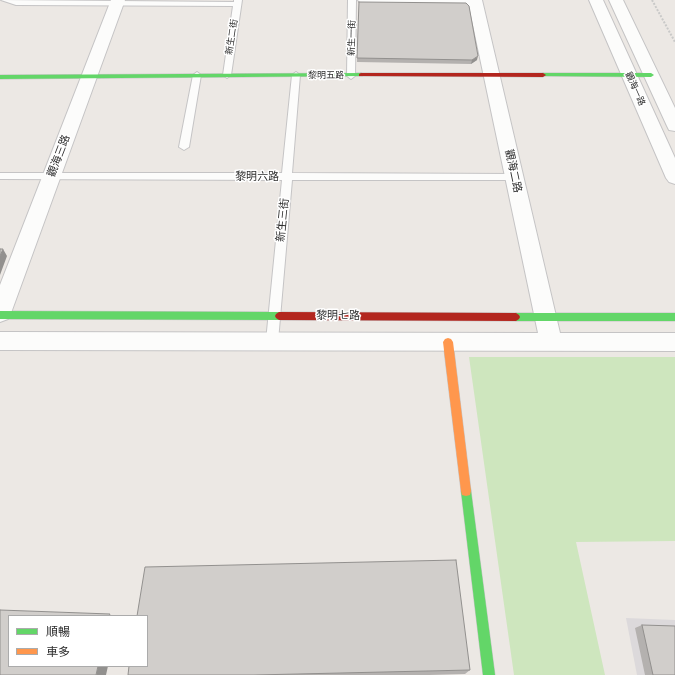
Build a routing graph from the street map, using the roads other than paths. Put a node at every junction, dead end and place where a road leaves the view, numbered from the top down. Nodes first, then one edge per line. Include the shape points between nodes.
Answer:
1 (5, 0) edge
2 (352, 0) edge
3 (366, 0) edge
4 (596, 0) edge
5 (616, 0) edge
6 (475, 1) edge
7 (117, 2) edge
8 (238, 2) edge
9 (197, 75) junction
10 (226, 75) junction
11 (296, 75) junction
12 (629, 75) junction
13 (651, 75) junction
14 (89, 76) junction
15 (351, 76) junction
16 (493, 76) junction
17 (0, 77) edge
18 (675, 126) edge
19 (184, 147) dead end
20 (0, 176) edge
21 (52, 177) junction
22 (288, 177) junction
23 (514, 177) junction
24 (675, 178) edge
25 (0, 314) edge
26 (274, 316) junction
27 (546, 317) junction
28 (675, 317) edge
29 (0, 341) edge
30 (272, 341) junction
31 (448, 342) junction
32 (551, 342) junction
33 (675, 342) edge
34 (489, 675) edge

1 - 7 lane via 16,3
2 - 15 lane, 新生一街
3 - 6 street
4 - 12 street, 觀海一路
5 - 13 street, 觀海一路
6 - 16 street, 觀海二路
7 - 8 lane
7 - 14 street, 觀海三路
8 - 10 lane, 新生二街
9 - 10 street, 黎明五路
9 - 14 street, 黎明五路
9 - 19 lane
10 - 11 street, 黎明五路
11 - 15 street, 黎明五路
11 - 22 lane, 新生三街
12 - 13 street, 黎明五路
12 - 16 street, 黎明五路
12 - 24 street, 觀海一路
13 - 18 street, 觀海一路
14 - 17 street, 黎明五路
14 - 21 street, 觀海三路
15 - 16 street, 黎明五路
16 - 23 street, 觀海二路
20 - 21 lane, 黎明六路
21 - 22 lane, 黎明六路
21 - 25 street, 觀海三路
22 - 23 lane, 黎明六路
22 - 26 lane, 新生三街
23 - 27 street, 觀海二路
25 - 26 street, 黎明七路
26 - 27 street, 黎明七路
26 - 30 lane, 新生三街
27 - 28 street, 黎明七路
27 - 32 street, 觀海二路
29 - 30 street
30 - 31 street
31 - 32 street
31 - 34 street
32 - 33 street

